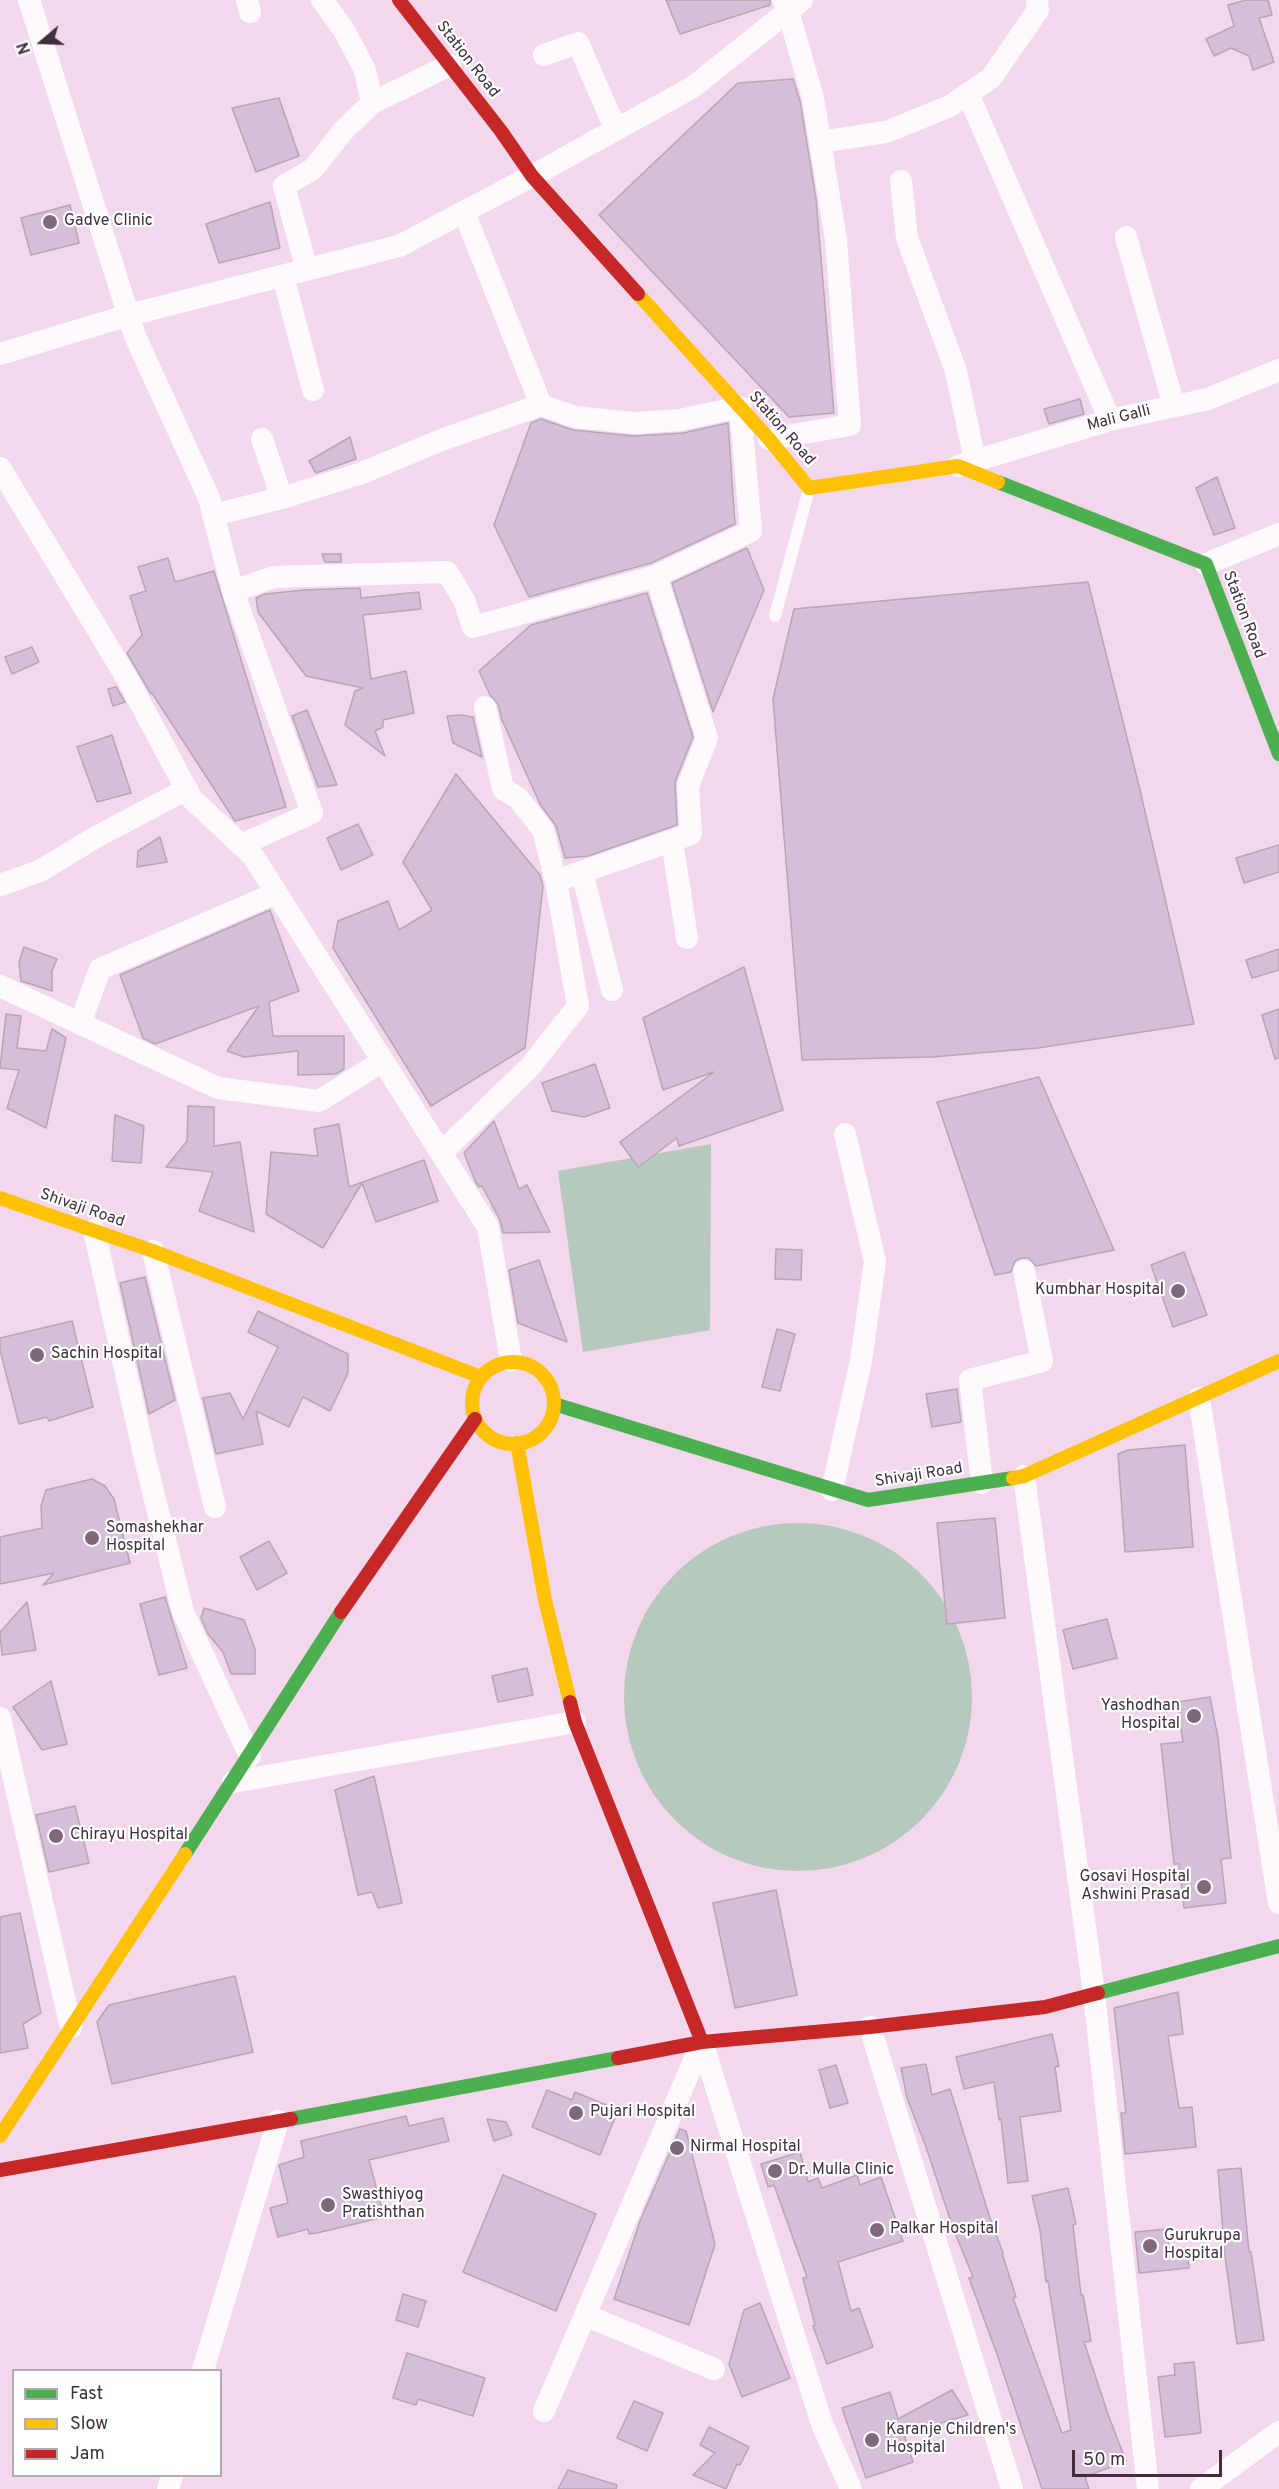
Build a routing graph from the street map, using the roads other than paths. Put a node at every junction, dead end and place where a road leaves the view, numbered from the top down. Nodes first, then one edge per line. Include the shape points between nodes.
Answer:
1 (29, 0) edge
2 (322, 0) edge
3 (399, 0) edge
4 (1037, 0) edge
5 (791, 4) edge
6 (544, 55) dead end
7 (450, 65) junction
8 (968, 94) junction
9 (372, 103) junction
10 (616, 130) junction
11 (820, 142) junction
12 (532, 176) junction
13 (901, 181) dead end
14 (464, 212) junction
15 (1126, 237) dead end
16 (307, 270) junction
17 (283, 276) junction
18 (129, 315) junction
19 (0, 354) edge
20 (1279, 370) edge
21 (314, 390) dead end
22 (541, 405) junction
23 (1174, 406) junction
24 (740, 407) junction
25 (1110, 420) junction
26 (262, 439) dead end
27 (769, 439) junction
28 (967, 464) junction
29 (0, 468) edge
30 (809, 488) junction
31 (282, 498) junction
32 (213, 515) junction
33 (1279, 534) edge
34 (1206, 564) junction
35 (656, 576) junction
36 (233, 591) junction
37 (776, 616) dead end
38 (485, 707) dead end
39 (1279, 754) edge
40 (187, 789) junction
41 (672, 841) junction
42 (241, 845) junction
43 (582, 872) junction
44 (556, 881) junction
45 (0, 885) edge
46 (276, 893) junction
47 (687, 938) dead end
48 (0, 986) edge
49 (612, 990) dead end
50 (80, 1024) junction
51 (383, 1061) junction
52 (845, 1134) dead end
53 (441, 1153) junction
54 (0, 1198) edge
55 (94, 1230) junction
56 (153, 1251) junction
57 (1024, 1271) dead end
58 (1279, 1360) edge
59 (511, 1361) junction
60 (481, 1377) junction
61 (1199, 1398) junction
62 (554, 1404) junction
63 (475, 1419) junction
64 (517, 1443) junction
65 (1024, 1476) junction
66 (982, 1483) junction
67 (832, 1490) junction
68 (215, 1508) dead end
69 (0, 1718) edge
70 (575, 1722) junction
71 (250, 1756) junction
72 (233, 1782) junction
73 (1279, 1903) edge
74 (1279, 1946) edge
75 (1094, 1994) junction
76 (870, 2026) junction
77 (71, 2028) junction
78 (702, 2042) junction
79 (278, 2121) junction
80 (0, 2136) edge
81 (0, 2170) edge
82 (585, 2315) junction
83 (203, 2369) edge
84 (714, 2369) dead end
85 (544, 2411) dead end
86 (1279, 2432) edge
87 (851, 2489) edge
88 (1012, 2489) edge
89 (1148, 2489) edge
90 (1201, 2489) edge

1 - 18 street
2 - 9 street via 344,30 365,70
3 - 7 main road, Station Road
4 - 8 street via 1038,10 991,78
5 - 10 street via 693,87
5 - 11 street
6 - 10 street via 578,43
7 - 9 street
7 - 12 main road, Station Road
8 - 11 street via 950,106 886,132
8 - 25 street
9 - 16 street via 313,169 284,186
10 - 12 street
11 - 27 street via 836,240 850,425
12 - 14 street
12 - 24 main road, Station Road
13 - 28 street via 907,238 956,371
14 - 16 street via 399,246
14 - 22 street
15 - 23 street
16 - 17 street
17 - 18 street
17 - 21 street
18 - 19 street
18 - 32 street
20 - 23 street, Mali Galli via 1208,399
22 - 24 street via 575,417 634,423 680,420
22 - 31 street via 362,473
23 - 25 street, Mali Galli
24 - 27 main road, Station Road
24 - 35 street via 751,531
25 - 28 street, Mali Galli
26 - 31 street
27 - 30 main road, Station Road
28 - 30 main road, Station Road
28 - 34 main road, Station Road
29 - 40 street via 128,680
30 - 37 lane
31 - 32 street
32 - 36 street
33 - 34 street
34 - 39 main road, Station Road
35 - 36 street via 473,627 464,600 447,572 274,577
35 - 41 street via 707,738 688,786 691,834
36 - 42 street via 312,813
38 - 44 street via 503,789 518,798 543,830
40 - 42 street
40 - 45 street via 40,871
41 - 43 street
41 - 47 street
42 - 46 street via 253,856
43 - 44 street
43 - 49 street
44 - 53 street via 578,1006 529,1068
46 - 50 street via 100,969
46 - 51 street
48 - 50 street
50 - 51 street via 218,1088 308,1100 319,1101
51 - 53 street
52 - 67 street via 875,1261 861,1361
53 - 59 street via 488,1227
54 - 55 main road, Shivaji Road
55 - 56 main road, Shivaji Road
55 - 71 street via 183,1612
56 - 60 main road, Shivaji Road
56 - 68 street
57 - 66 street via 1042,1361 970,1380
58 - 61 main road, Shivaji Road
59 - 60 main road via 494,1366
59 - 62 main road via 541,1373
60 - 63 main road via 472,1397
61 - 65 main road, Shivaji Road
61 - 73 street
62 - 64 main road via 538,1435
62 - 67 main road, Shivaji Road
63 - 64 main road via 488,1435
63 - 71 main road via 326,1634
64 - 70 main road via 545,1600
65 - 66 main road, Shivaji Road
65 - 75 street
66 - 67 main road, Shivaji Road via 868,1500
69 - 77 street
70 - 72 street
70 - 78 main road
71 - 72 main road
72 - 77 main road
74 - 75 main road
75 - 76 main road via 1045,2007
75 - 89 street
76 - 78 main road
76 - 88 street
77 - 80 main road
78 - 79 main road
78 - 82 street
78 - 87 street via 822,2424
79 - 81 main road
79 - 83 street
82 - 84 street
82 - 85 street
86 - 90 street

